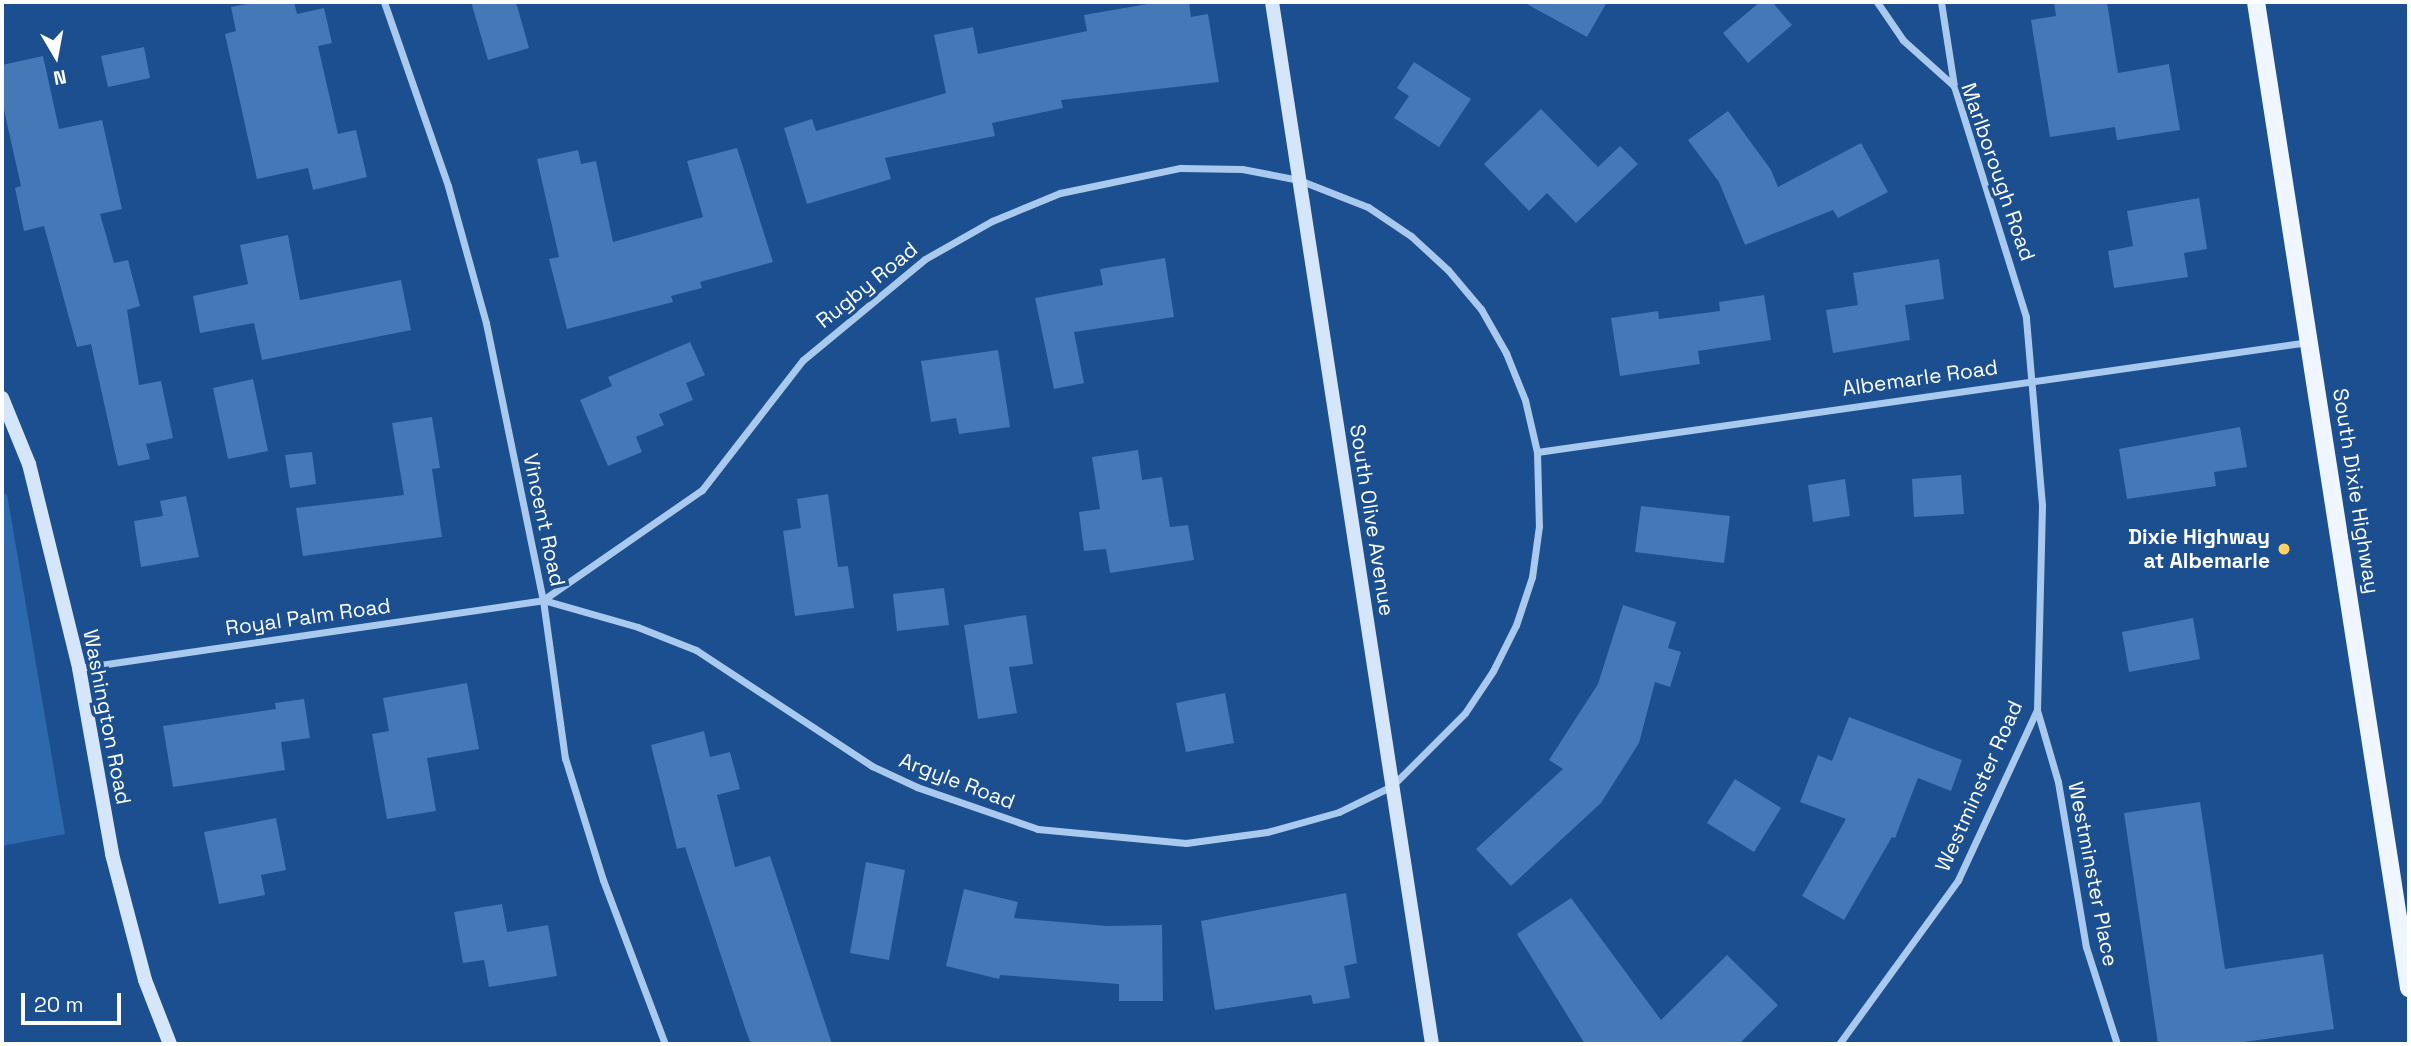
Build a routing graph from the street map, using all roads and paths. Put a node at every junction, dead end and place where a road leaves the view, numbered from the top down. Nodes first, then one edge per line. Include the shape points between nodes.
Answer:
1 (384, 2) edge
2 (1272, 2) edge
3 (1877, 2) edge
4 (1941, 2) edge
5 (2256, 2) edge
6 (1954, 86) junction
7 (1299, 180) junction
8 (2309, 342) junction
9 (2033, 379) junction
10 (2, 398) edge
11 (1537, 452) junction
12 (543, 600) junction
13 (79, 668) junction
14 (2037, 710) junction
15 (1392, 786) junction
16 (2409, 988) edge
17 (170, 1044) edge
18 (665, 1044) edge
19 (1432, 1044) edge
20 (1839, 1044) edge
21 (2117, 1044) edge

1 - 12 street, Vincent Road via 448,186 482,311
2 - 7 street, South Olive Avenue
3 - 6 street, Marlborough Road via 1903,40
4 - 6 street
5 - 8 main road, South Dixie Highway
6 - 9 street, Marlborough Road via 1986,200 2007,246 2026,317
7 - 11 street, Rugby Road via 1368,208 1411,236 1448,270 1480,309 1506,353 1525,400
7 - 12 street, Rugby Road via 1242,169 1180,168 1060,193 970,233 895,281 803,360 702,490
7 - 15 street, South Olive Avenue
8 - 9 street, Albemarle Road
8 - 16 main road, South Dixie Highway
9 - 11 street, Albemarle Road
9 - 14 street, Westminster Road via 2042,505
10 - 13 street, Washington Road via 29,464
11 - 15 street, Argyle Road via 1539,526 1532,577 1516,625 1465,713
12 - 13 street, Royal Palm Road
12 - 15 street, Argyle Road via 638,627 696,650 872,766 1038,830 1186,843 1267,832 1339,812
12 - 18 street, Vincent Road via 565,758 603,880
13 - 17 street, Washington Road via 112,854 145,980
14 - 20 street, Westminster Road via 1958,880
14 - 21 street, Westminster Place via 2058,782 2086,947
15 - 19 street, South Olive Avenue

